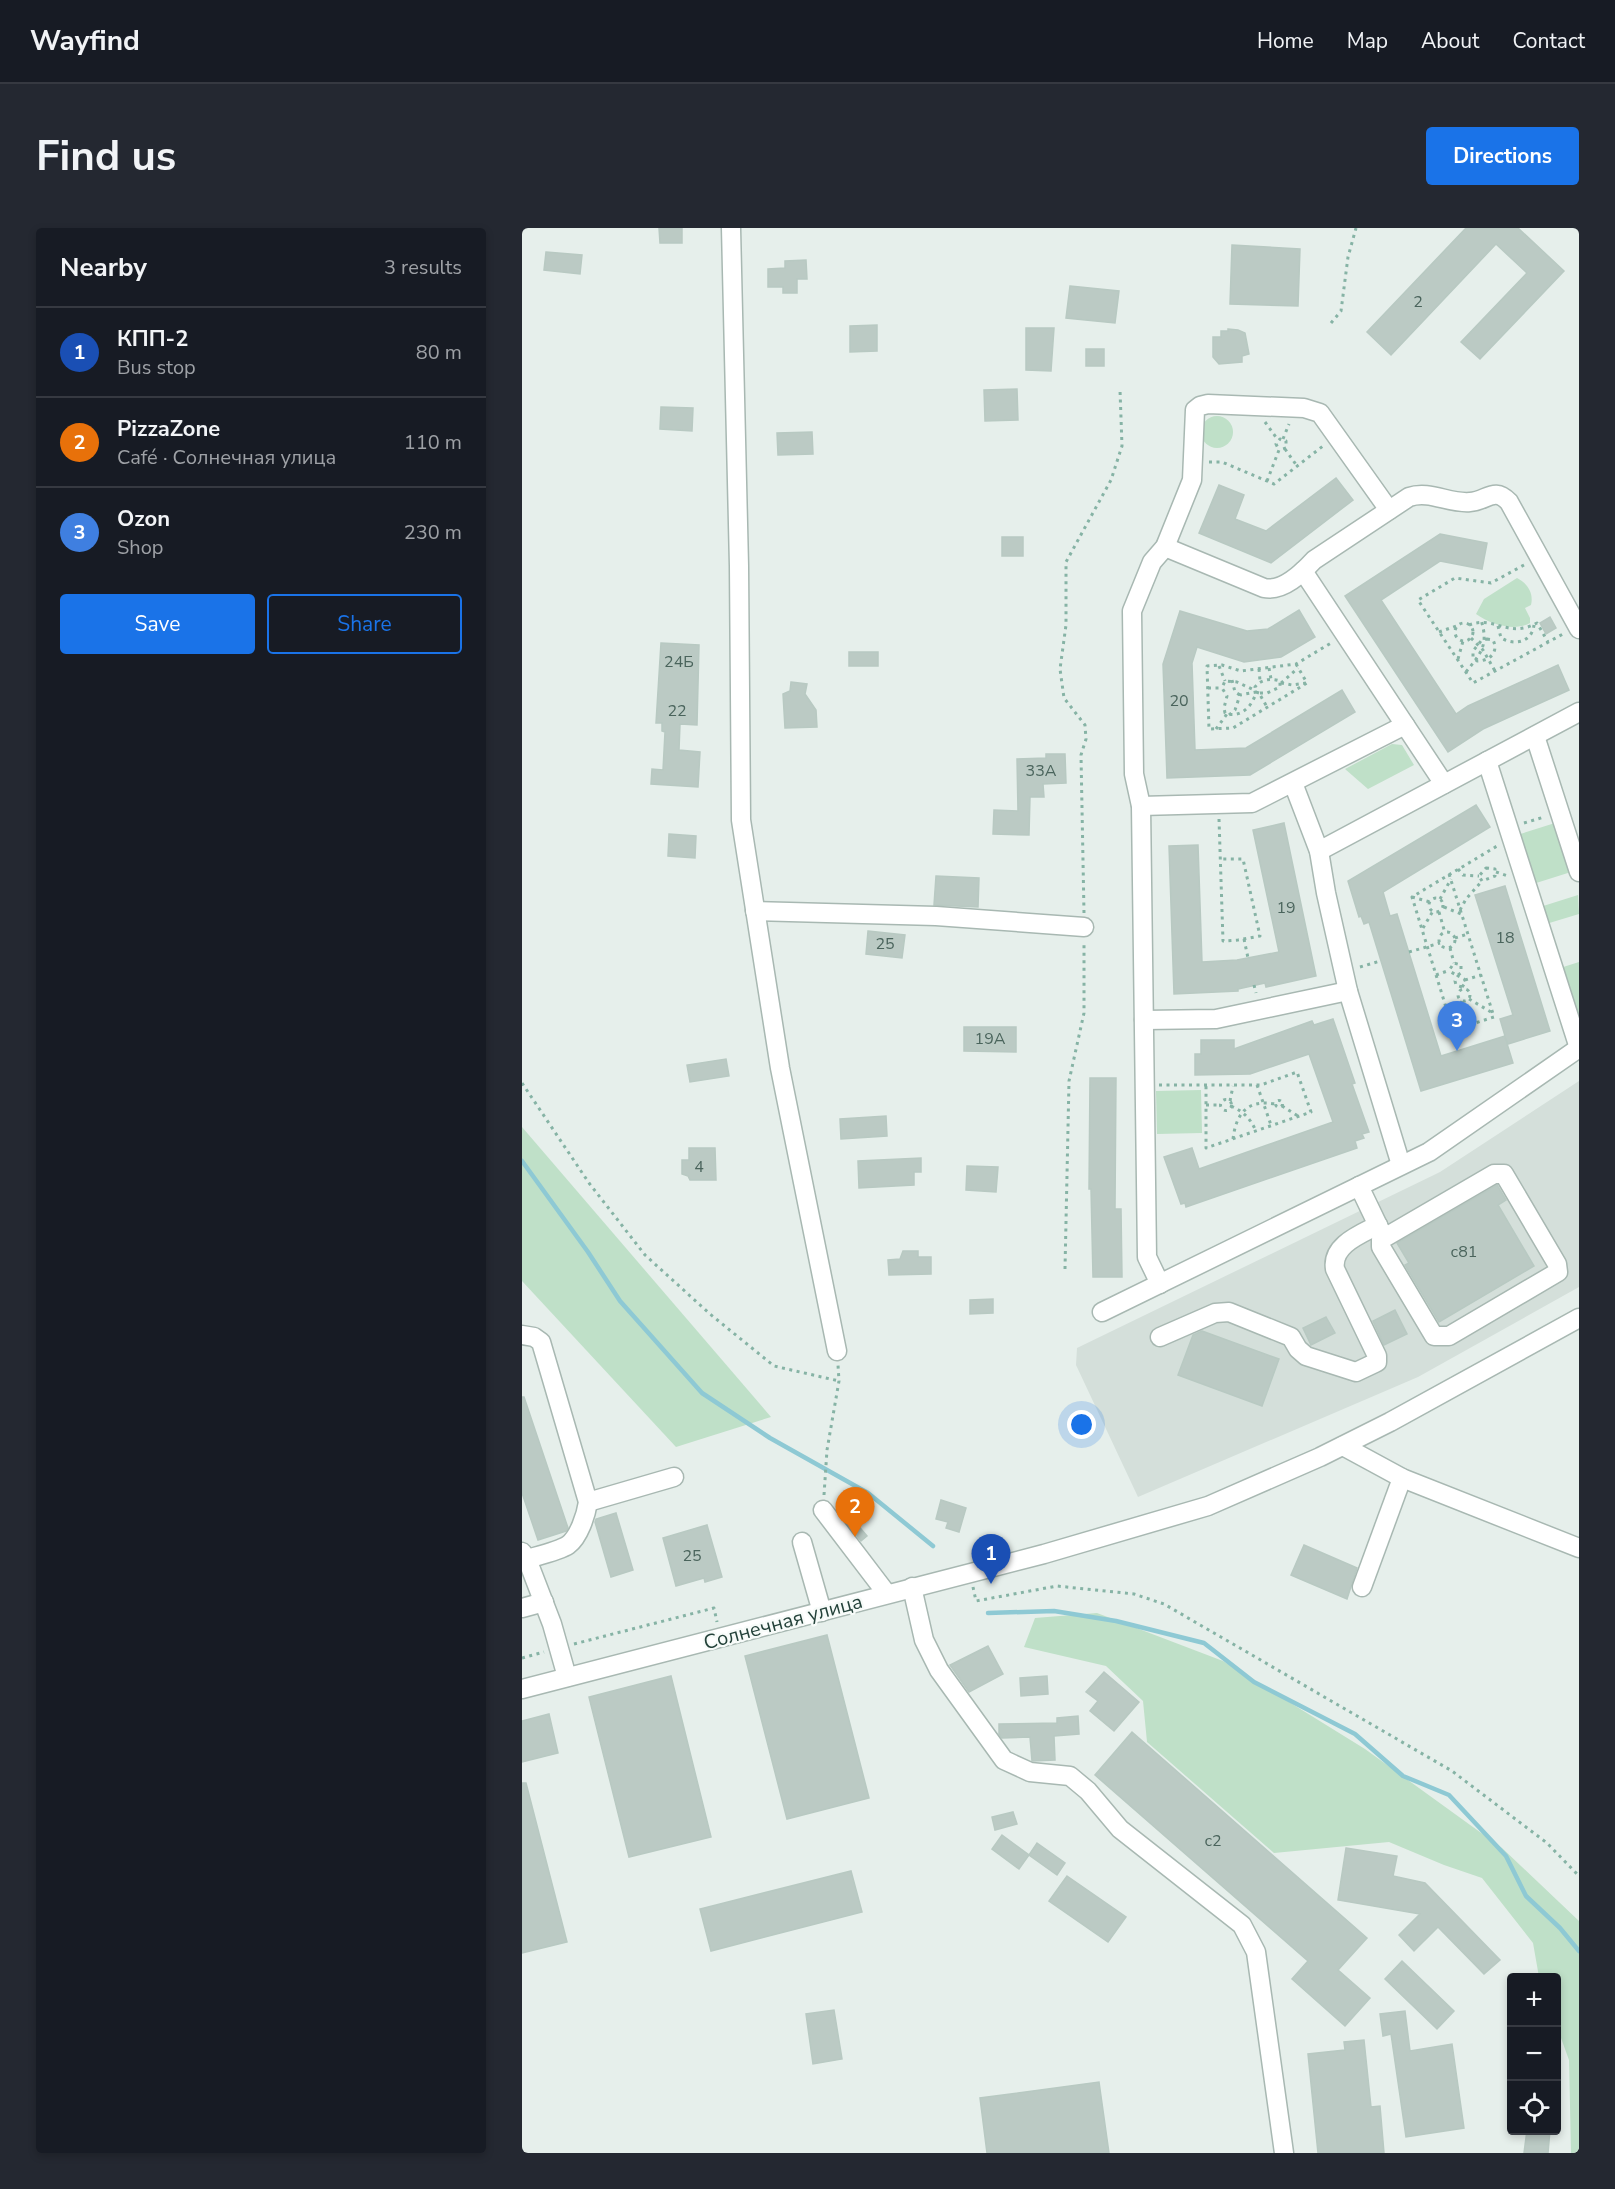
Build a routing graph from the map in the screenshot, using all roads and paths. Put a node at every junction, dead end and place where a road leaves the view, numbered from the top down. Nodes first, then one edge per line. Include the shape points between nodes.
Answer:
1 (731, 228) edge
2 (1356, 228) edge
3 (1331, 323) dead end
4 (1120, 390) dead end
5 (1336, 436) junction
6 (1285, 449) junction
7 (1279, 450) junction
8 (1193, 462) junction
9 (1297, 466) junction
10 (1267, 481) junction
11 (1389, 510) junction
12 (1165, 547) junction
13 (1539, 556) junction
14 (1303, 571) junction
15 (1481, 620) junction
16 (1460, 624) junction
17 (1469, 625) junction
18 (1534, 625) junction
19 (1497, 626) junction
20 (1578, 628) edge
21 (1439, 632) junction
22 (1345, 635) junction
23 (1471, 638) junction
24 (1484, 639) junction
25 (1463, 641) junction
26 (1548, 642) junction
27 (1477, 644) junction
28 (1483, 650) junction
29 (1489, 658) junction
30 (1476, 659) junction
31 (1457, 660) junction
32 (1219, 666) junction
33 (1297, 666) junction
34 (1269, 668) junction
35 (1259, 669) junction
36 (1495, 671) junction
37 (1466, 672) junction
38 (1271, 679) junction
39 (1232, 680) junction
40 (1225, 681) junction
41 (1260, 681) junction
42 (1281, 683) junction
43 (1307, 683) junction
44 (1208, 688) junction
45 (1222, 688) junction
46 (1256, 692) junction
47 (1240, 695) junction
48 (1268, 707) junction
49 (1579, 712) edge
50 (1228, 714) junction
51 (1405, 725) junction
52 (1215, 729) junction
53 (1535, 736) junction
54 (1487, 761) junction
55 (1293, 783) junction
56 (1444, 784) junction
57 (1218, 805) junction
58 (1141, 806) junction
59 (1560, 812) junction
60 (1510, 833) junction
61 (1319, 851) junction
62 (1220, 859) junction
63 (1458, 870) junction
64 (1579, 873) edge
65 (1479, 876) junction
66 (1450, 877) junction
67 (1482, 881) junction
68 (1412, 897) junction
69 (1440, 899) junction
70 (1430, 902) junction
71 (1444, 907) junction
72 (755, 911) junction
73 (1433, 911) junction
74 (1439, 912) junction
75 (1461, 912) junction
76 (1084, 927) junction
77 (1422, 929) junction
78 (1445, 933) junction
79 (1468, 934) junction
80 (1455, 938) junction
81 (1244, 939) junction
82 (1440, 943) junction
83 (1427, 946) junction
84 (1450, 948) junction
85 (1409, 952) dead end
86 (1248, 958) dead end
87 (1380, 961) dead end
88 (1454, 963) junction
89 (1450, 970) junction
90 (1344, 972) junction
91 (1436, 975) junction
92 (1481, 975) junction
93 (1458, 976) junction
94 (1465, 980) junction
95 (1462, 988) junction
96 (1348, 991) junction
97 (1469, 999) junction
98 (1462, 1001) junction
99 (1492, 1012) junction
100 (1144, 1020) junction
101 (1452, 1025) junction
102 (1579, 1048) edge
103 (522, 1083) edge
104 (1257, 1084) junction
105 (1206, 1085) junction
106 (1233, 1085) junction
107 (1145, 1086) junction
108 (1230, 1101) junction
109 (1263, 1102) junction
110 (1206, 1105) junction
111 (1221, 1105) junction
112 (1231, 1106) junction
113 (1242, 1111) junction
114 (1298, 1116) junction
115 (1271, 1125) junction
116 (1256, 1131) junction
117 (1233, 1139) junction
118 (1401, 1165) junction
119 (1359, 1186) junction
120 (1381, 1231) junction
121 (1065, 1269) dead end
122 (1160, 1284) junction
123 (1102, 1312) dead end
124 (1579, 1318) edge
125 (522, 1335) edge
126 (1160, 1337) dead end
127 (837, 1352) joint
128 (839, 1381) junction
129 (1343, 1446) junction
130 (674, 1477) dead end
131 (1402, 1478) junction
132 (825, 1484) dead end
133 (588, 1502) junction
134 (823, 1510) dead end
135 (802, 1542) dead end
136 (1579, 1548) edge
137 (524, 1556) edge
138 (969, 1573) junction
139 (912, 1587) junction
140 (1362, 1587) dead end
141 (887, 1594) junction
142 (543, 1602) junction
143 (522, 1608) edge
144 (822, 1611) junction
145 (721, 1638) junction
146 (559, 1648) junction
147 (522, 1658) edge
148 (567, 1677) junction
149 (522, 1689) edge
150 (1579, 1875) edge
151 (1284, 2153) edge

1 - 72 street via 741,820
2 - 3 path via 1341,311
4 - 76 path via 1122,446 1111,480 1066,562 1066,626 1060,669 1064,698 1084,725 1086,739 1081,755
5 - 8 street via 1320,413 1312,409 1209,404 1195,410
5 - 9 path
5 - 11 street
6 - 7 path
6 - 7 path via 1286,441 1280,439 1276,444
6 - 9 path
7 - 10 path
8 - 10 path via 1222,462
8 - 12 street via 1192,480
9 - 10 path via 1274,484
11 - 13 street via 1418,494 1472,502 1496,494 1509,502
11 - 14 street
12 - 14 street via 1270,589
12 - 58 street via 1152,562 1132,611 1134,774
13 - 20 street
13 - 21 path via 1491,583 1455,578 1418,600
14 - 22 street
15 - 17 path
15 - 19 path
15 - 24 path
16 - 17 path
16 - 21 path
16 - 25 path via 1455,632
17 - 23 path
18 - 19 path via 1512,630
18 - 19 path via 1533,632 1518,643 1501,638
18 - 26 path via 1537,623
20 - 26 path
21 - 31 path
22 - 33 path
22 - 51 street
23 - 25 path
23 - 27 path
24 - 27 path
24 - 28 path
24 - 29 path via 1493,640 1496,646
25 - 31 path
26 - 36 path
27 - 28 path
27 - 30 path via 1473,651
28 - 29 path
28 - 30 path
29 - 30 path
29 - 36 path
30 - 37 path
31 - 37 path
32 - 35 path via 1241,671
32 - 40 path
32 - 44 path via 1207,666
33 - 34 path
33 - 42 path
33 - 43 path
34 - 35 path
34 - 38 path
35 - 41 path
36 - 37 path via 1473,683
38 - 41 path
38 - 42 path
39 - 40 path
39 - 46 path
39 - 47 path
40 - 45 path
41 - 46 path
42 - 43 path
42 - 46 path via 1276,690
43 - 48 path
44 - 45 path
44 - 52 path via 1209,729
45 - 50 path via 1227,696 1224,708
46 - 47 path
46 - 48 path
46 - 50 path via 1245,710
47 - 50 path via 1235,710
48 - 52 path via 1233,728
49 - 53 street
50 - 52 path
51 - 55 street
51 - 56 street
53 - 54 street
53 - 59 street
54 - 56 street
54 - 60 street
55 - 57 street via 1252,803
55 - 61 street
56 - 61 street
57 - 58 street
57 - 62 path
58 - 100 street
59 - 60 path
59 - 64 street
60 - 63 path
60 - 102 street
61 - 90 street
62 - 81 path via 1222,941
62 - 81 path via 1243,859 1260,936
63 - 65 path
63 - 66 path
65 - 67 path
65 - 67 path via 1486,868 1495,869 1495,876
66 - 68 path
66 - 69 path
66 - 75 path
67 - 75 path
68 - 70 path
68 - 77 path
69 - 70 path
69 - 71 path
70 - 73 path
71 - 74 path
71 - 75 path
72 - 76 street via 936,916
72 - 127 street via 780,1068
73 - 74 path
73 - 77 path
74 - 78 path
75 - 79 path
76 - 121 path via 1084,1013 1069,1081
77 - 83 path
78 - 80 path
78 - 82 path via 1439,938
79 - 80 path
79 - 92 path
80 - 84 path
81 - 86 path
82 - 83 path
82 - 84 path
83 - 85 path
83 - 91 path
84 - 88 path
87 - 90 path
88 - 89 path
88 - 93 path via 1461,965
89 - 91 path
89 - 93 path
90 - 96 street
91 - 101 path
92 - 94 path
92 - 99 path
93 - 94 path
93 - 95 path via 1455,981
94 - 95 path
95 - 97 path via 1470,992
95 - 98 path via 1458,995
96 - 100 street via 1216,1019
96 - 118 street
97 - 98 path
97 - 99 path
98 - 101 path
99 - 101 path via 1494,1017 1453,1030
100 - 107 street
102 - 118 street via 1430,1152
103 - 128 path via 645,1255 774,1366
104 - 106 path
104 - 109 path
104 - 114 path via 1297,1072 1311,1112
105 - 106 path
105 - 107 path
105 - 110 path
106 - 108 path
107 - 122 street via 1147,1257
108 - 111 path via 1222,1100
108 - 112 path
109 - 113 path
109 - 114 path via 1282,1106
109 - 115 path
110 - 111 path
110 - 117 path via 1206,1148
111 - 112 path via 1226,1110
112 - 113 path
113 - 116 path
113 - 117 path via 1234,1124
114 - 115 path
115 - 116 path
116 - 117 path
118 - 119 street
119 - 120 street
119 - 122 street
120 - 120 street via 1499,1173 1507,1178 1558,1272 1449,1336 1434,1336 1381,1248
120 - 126 street via 1343,1245 1334,1263 1377,1356 1375,1363 1356,1372 1306,1356 1292,1337 1229,1312 1215,1312
122 - 123 street
124 - 129 street, Солнечная улица
125 - 133 street via 541,1342
127 - 128 path
128 - 132 path via 826,1450
129 - 131 street
129 - 138 street, Солнечная улица via 1208,1506
130 - 133 street
131 - 136 street
131 - 140 street
133 - 137 street via 583,1520 568,1545
134 - 141 street
135 - 144 street
137 - 142 street
138 - 139 street, Солнечная улица
138 - 150 path via 976,1601 1057,1586 1134,1594 1164,1604 1452,1771 1547,1843
139 - 141 street, Солнечная улица
139 - 151 street via 924,1640 939,1671 1004,1760 1030,1772 1070,1776 1120,1829 1242,1925 1256,1952
141 - 144 street, Солнечная улица
142 - 143 street
142 - 146 street
144 - 145 street, Солнечная улица
145 - 146 path via 714,1608
145 - 148 street, Солнечная улица
146 - 147 path
146 - 148 street
148 - 149 street, Солнечная улица

